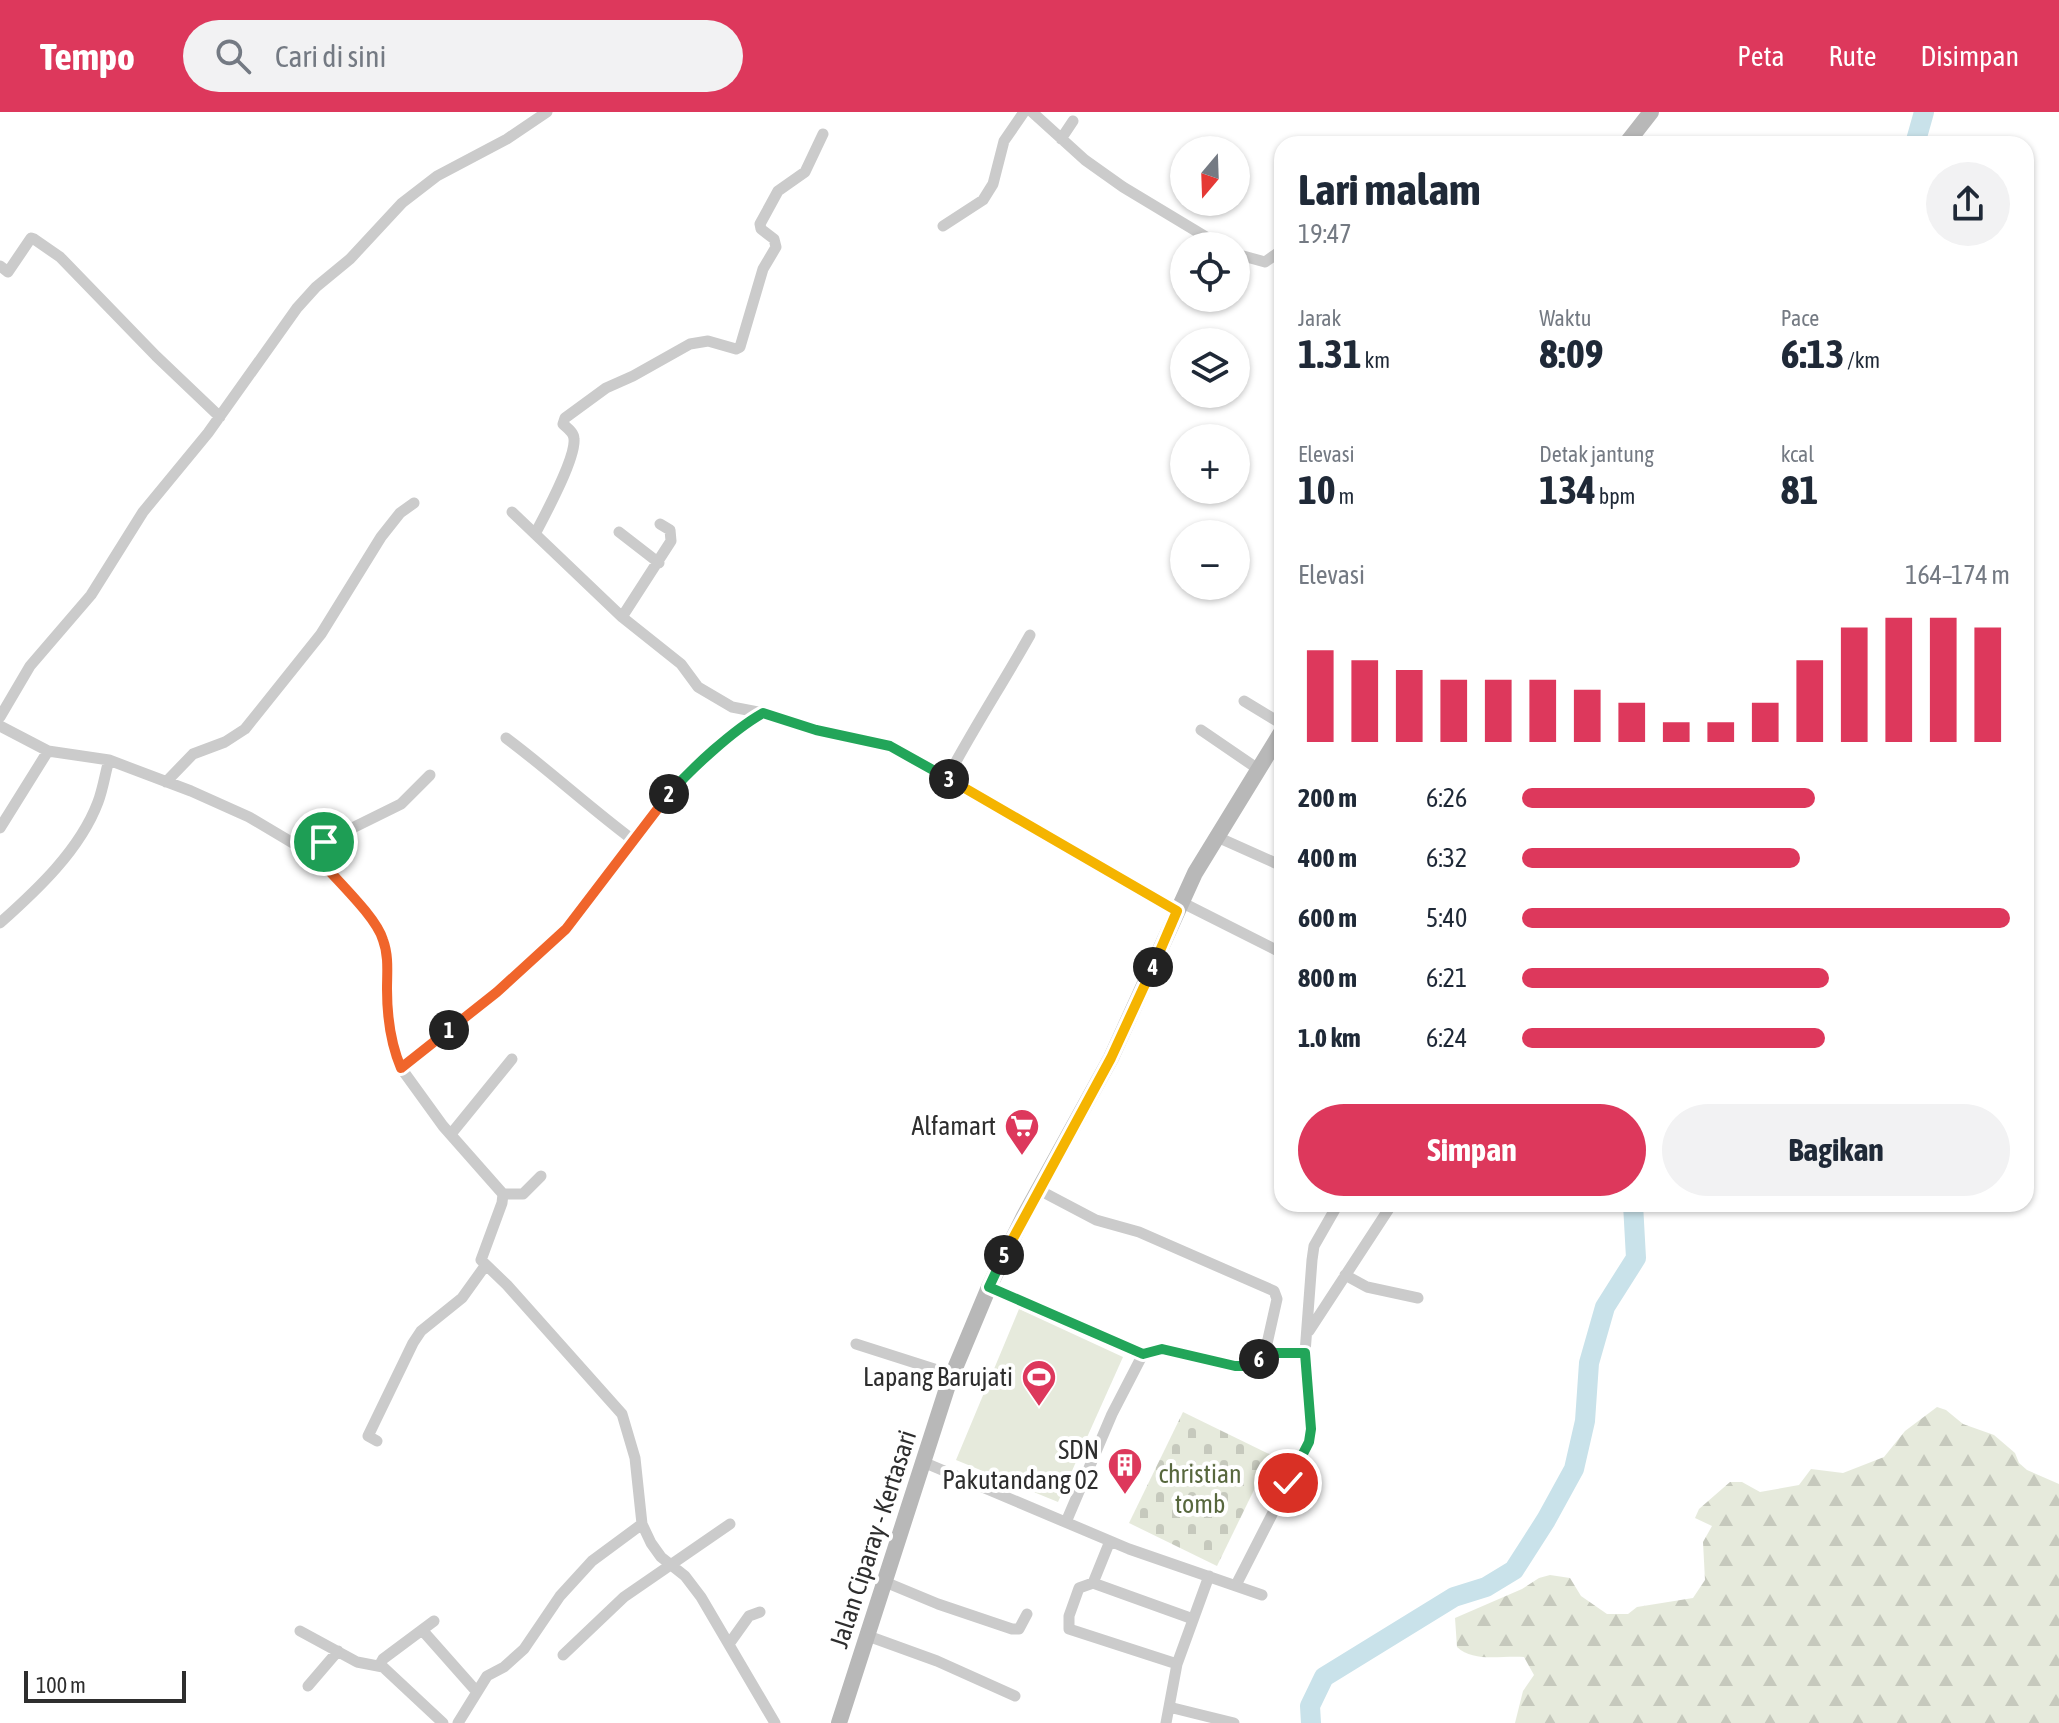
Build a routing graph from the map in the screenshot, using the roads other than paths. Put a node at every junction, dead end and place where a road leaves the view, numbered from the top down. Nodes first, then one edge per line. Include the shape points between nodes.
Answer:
1 (547, 112) edge
2 (1024, 112) edge
3 (1032, 112) edge
4 (1651, 112) edge
5 (1073, 121) dead end
6 (823, 134) dead end
7 (1632, 136) edge
8 (1061, 139) junction
9 (943, 226) dead end
10 (1198, 232) edge
11 (1274, 256) edge
12 (1250, 258) edge
13 (0, 266) edge
14 (220, 417) junction
15 (414, 503) dead end
16 (512, 512) dead end
17 (660, 524) dead end
18 (619, 532) dead end
19 (535, 534) junction
20 (659, 563) junction
21 (622, 617) junction
22 (1030, 635) dead end
23 (1244, 701) dead end
24 (763, 713) junction
25 (0, 717) edge
26 (1274, 719) edge
27 (0, 726) edge
28 (1201, 730) dead end
29 (506, 738) dead end
30 (1274, 744) edge
31 (48, 751) junction
32 (109, 760) junction
33 (1258, 769) junction
34 (430, 775) dead end
35 (947, 778) junction
36 (166, 782) junction
37 (0, 828) edge
38 (1215, 836) junction
39 (633, 840) junction
40 (310, 853) junction
41 (1274, 862) edge
42 (1179, 907) junction
43 (0, 923) edge
44 (1274, 949) edge
45 (512, 1059) dead end
46 (401, 1068) junction
47 (451, 1134) junction
48 (541, 1176) dead end
49 (1039, 1190) junction
50 (503, 1194) junction
51 (1333, 1212) edge
52 (1387, 1212) edge
53 (485, 1266) junction
54 (1345, 1275) junction
55 (989, 1287) junction
56 (1418, 1298) dead end
57 (1307, 1335) junction
58 (856, 1344) dead end
59 (1305, 1353) junction
60 (1143, 1354) junction
61 (1264, 1357) junction
62 (953, 1375) junction
63 (377, 1441) dead end
64 (923, 1462) junction
65 (1066, 1522) junction
66 (642, 1524) junction
67 (730, 1524) dead end
68 (1110, 1541) junction
69 (671, 1563) junction
70 (1209, 1576) junction
71 (885, 1582) junction
72 (1093, 1583) junction
73 (1236, 1585) junction
74 (1262, 1595) dead end
75 (760, 1612) dead end
76 (1027, 1614) dead end
77 (1193, 1619) junction
78 (434, 1621) dead end
79 (300, 1631) dead end
80 (423, 1631) junction
81 (868, 1636) junction
82 (729, 1644) junction
83 (338, 1651) junction
84 (563, 1655) dead end
85 (1177, 1664) junction
86 (379, 1666) junction
87 (308, 1686) dead end
88 (477, 1692) junction
89 (1015, 1696) dead end
90 (1169, 1707) junction
91 (443, 1723) edge
92 (458, 1723) edge
93 (775, 1723) edge
94 (839, 1723) edge
95 (1166, 1723) edge
96 (1234, 1723) edge

1 - 14 street via 437,176 402,203 297,308
2 - 9 street via 1004,141 993,184 983,200
3 - 8 street
4 - 7 main road
5 - 8 street
6 - 19 street via 805,172 778,191 760,224 776,247 763,269 740,347 708,341 690,344 606,388 565,418 574,443
8 - 10 street via 1123,187
11 - 12 street via 1265,262
13 - 14 street via 8,272 34,239 60,257
14 - 25 street via 143,512 91,595 30,666
15 - 36 street via 381,537 321,634 245,729 188,757
16 - 19 street
17 - 20 street via 672,535
18 - 20 street
19 - 21 street
20 - 21 street
21 - 24 street via 681,664 698,687 732,707
22 - 35 street
23 - 26 street
24 - 35 street via 890,746
24 - 39 street via 682,779
27 - 31 street
28 - 33 street
29 - 39 street
30 - 33 main road, Jalan Ciparay - Kertasari
31 - 32 street
31 - 37 street
32 - 36 street
32 - 43 street via 98,803 81,837
33 - 38 main road, Jalan Ciparay - Kertasari
34 - 40 street via 401,804
35 - 42 street
36 - 40 street via 249,817
38 - 41 street
38 - 42 main road, Jalan Ciparay - Kertasari
39 - 46 street via 566,929
40 - 46 street via 377,925 383,939 388,1020
42 - 44 street
42 - 49 main road, Jalan Ciparay - Kertasari via 1111,1058
45 - 47 street
46 - 47 street
47 - 50 street
48 - 50 street via 523,1194
49 - 55 main road, Jalan Ciparay - Kertasari
49 - 61 street via 1096,1220 1139,1232 1274,1291 1277,1299
50 - 53 street via 481,1256
51 - 57 street via 1314,1246
52 - 54 street
53 - 63 street via 462,1298 413,1343 368,1436
53 - 66 street via 622,1414 635,1458
54 - 56 street via 1367,1287
54 - 57 street
55 - 60 street
55 - 62 main road, Jalan Ciparay - Kertasari
57 - 59 street
58 - 62 street
59 - 61 street
59 - 73 street via 1309,1442
60 - 61 street via 1162,1349 1235,1366
60 - 65 street
62 - 64 main road, Jalan Ciparay - Kertasari
64 - 65 street
64 - 71 main road, Jalan Ciparay - Kertasari
65 - 68 street
66 - 69 street via 661,1557
66 - 88 street via 592,1561 524,1649 487,1676
67 - 69 street
68 - 70 street
68 - 72 street
69 - 82 street via 701,1597
69 - 84 street via 624,1597
70 - 73 street
70 - 77 street
71 - 76 street via 1012,1629 1019,1629
71 - 81 main road, Jalan Ciparay - Kertasari
72 - 77 street
72 - 85 street via 1079,1588 1069,1629
73 - 74 street
75 - 82 street via 749,1616
77 - 85 street
78 - 80 street
79 - 83 street
80 - 86 street
80 - 88 street
81 - 89 street
81 - 94 main road, Jalan Ciparay - Kertasari
82 - 93 street
83 - 86 street
83 - 87 street
85 - 90 street
86 - 91 street
88 - 92 street
90 - 95 street
90 - 96 street

